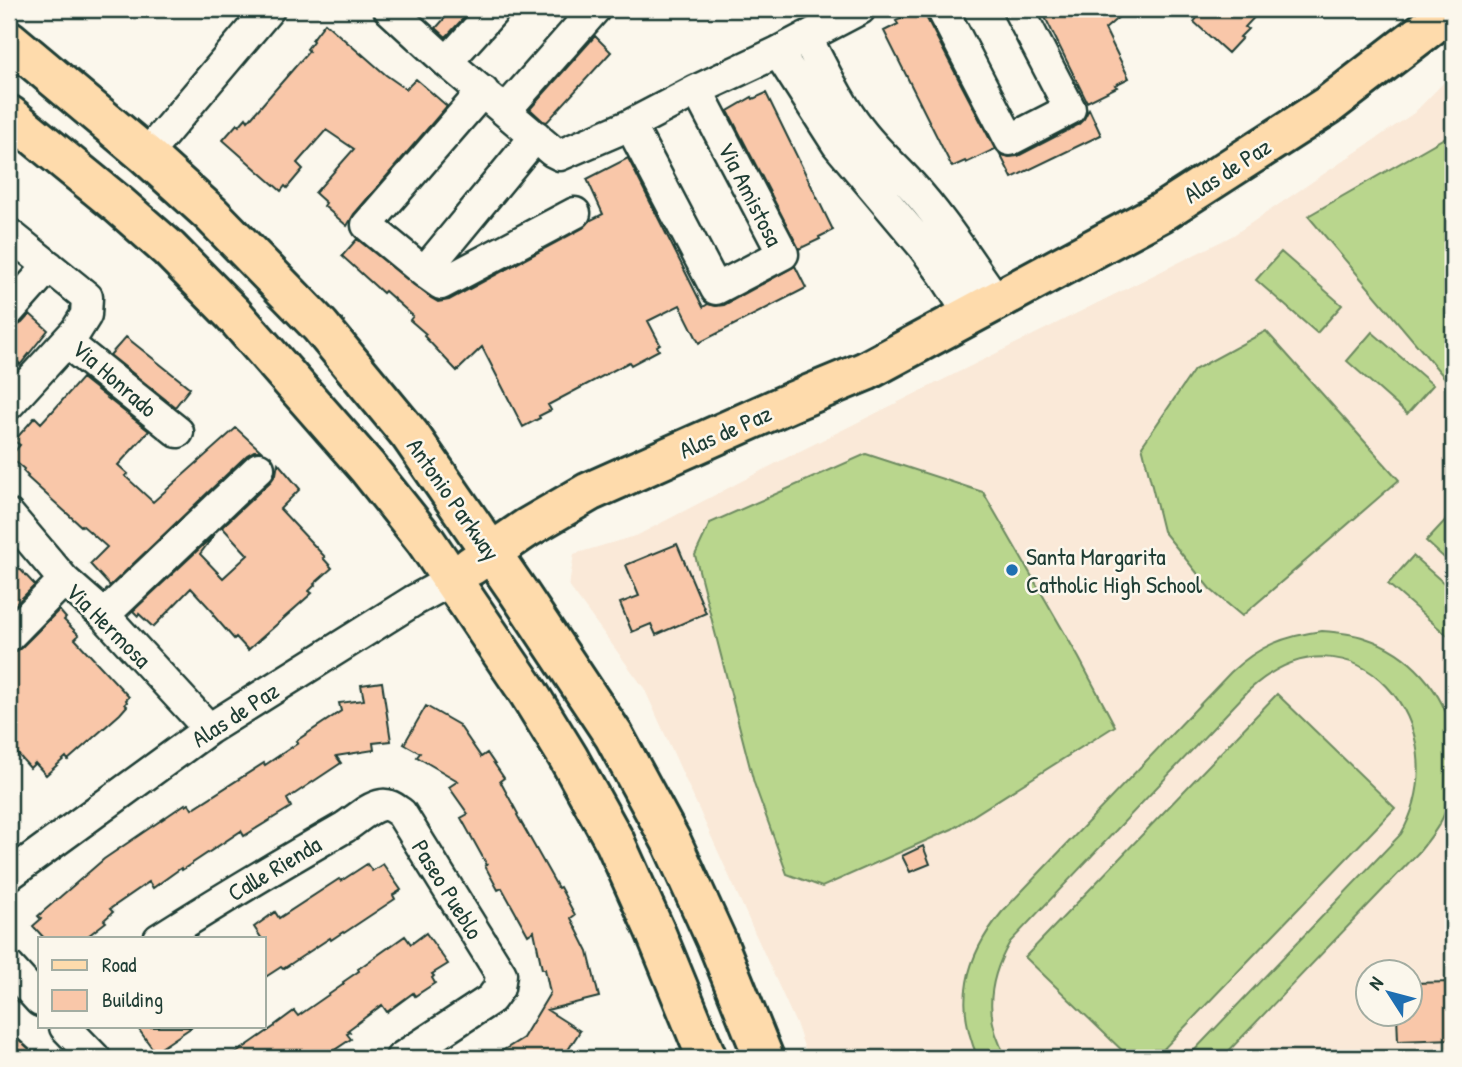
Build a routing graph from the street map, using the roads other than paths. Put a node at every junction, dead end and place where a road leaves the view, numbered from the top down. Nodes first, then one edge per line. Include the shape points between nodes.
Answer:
1 (269, 9) edge
2 (389, 9) edge
3 (495, 9) edge
4 (595, 9) edge
5 (860, 9) edge
6 (942, 9) edge
7 (1018, 9) edge
8 (1453, 9) edge
9 (806, 37) junction
10 (9, 40) edge
11 (778, 52) junction
12 (447, 62) junction
13 (697, 90) junction
14 (494, 101) junction
15 (9, 115) edge
16 (630, 125) junction
17 (536, 136) junction
18 (146, 155) junction
19 (575, 213) dead end
20 (9, 234) edge
21 (49, 266) junction
22 (424, 272) junction
23 (983, 308) junction
24 (9, 311) edge
25 (66, 342) junction
26 (9, 404) edge
27 (177, 432) dead end
28 (259, 468) dead end
29 (10, 517) edge
30 (492, 552) junction
31 (64, 580) junction
32 (452, 580) junction
33 (104, 615) junction
34 (9, 636) edge
35 (209, 729) junction
36 (392, 806) joint
37 (9, 875) edge
38 (162, 937) edge
39 (9, 968) edge
40 (38, 999) edge
41 (66, 1028) edge
42 (95, 1058) edge
43 (401, 1058) edge
44 (707, 1058) edge
45 (764, 1058) edge

1 - 18 street
2 - 12 street
3 - 12 street
4 - 14 street
5 - 9 street
6 - 7 street via 1010,140 1070,109
8 - 23 main road, Alas de Paz via 1327,106 1162,212
9 - 11 street
9 - 23 street via 859,129 945,227
10 - 18 main road, Antonio Parkway
11 - 13 street
11 - 23 street via 837,144 944,275
12 - 14 street
13 - 16 street
13 - 16 street, Via Amistosa via 783,254 716,289
14 - 17 street
14 - 22 street via 367,225
15 - 32 main road, Antonio Parkway via 129,213 233,314 367,467
16 - 17 street via 560,155
17 - 22 street
18 - 30 main road, Antonio Parkway via 320,326 410,435
19 - 22 street via 441,284
20 - 21 street, Via Honrado
21 - 24 street
21 - 25 street, Via Honrado via 87,297 86,315
23 - 30 main road, Alas de Paz via 866,371 589,492
25 - 26 street
25 - 27 street, Via Honrado
28 - 33 street
29 - 31 street, Via Hermosa
30 - 32 main road, Alas de Paz
30 - 45 main road, Antonio Parkway via 614,736 672,843
31 - 33 street, Via Hermosa
31 - 34 street
32 - 35 street, Alas de Paz
32 - 44 main road, Antonio Parkway via 568,757 615,842
33 - 35 street, Via Hermosa
35 - 37 street, Alas de Paz
36 - 38 street, Calle Rienda via 374,808
36 - 43 street, Paseo Pueblo via 401,813 502,974 491,999
39 - 40 street
41 - 42 street

